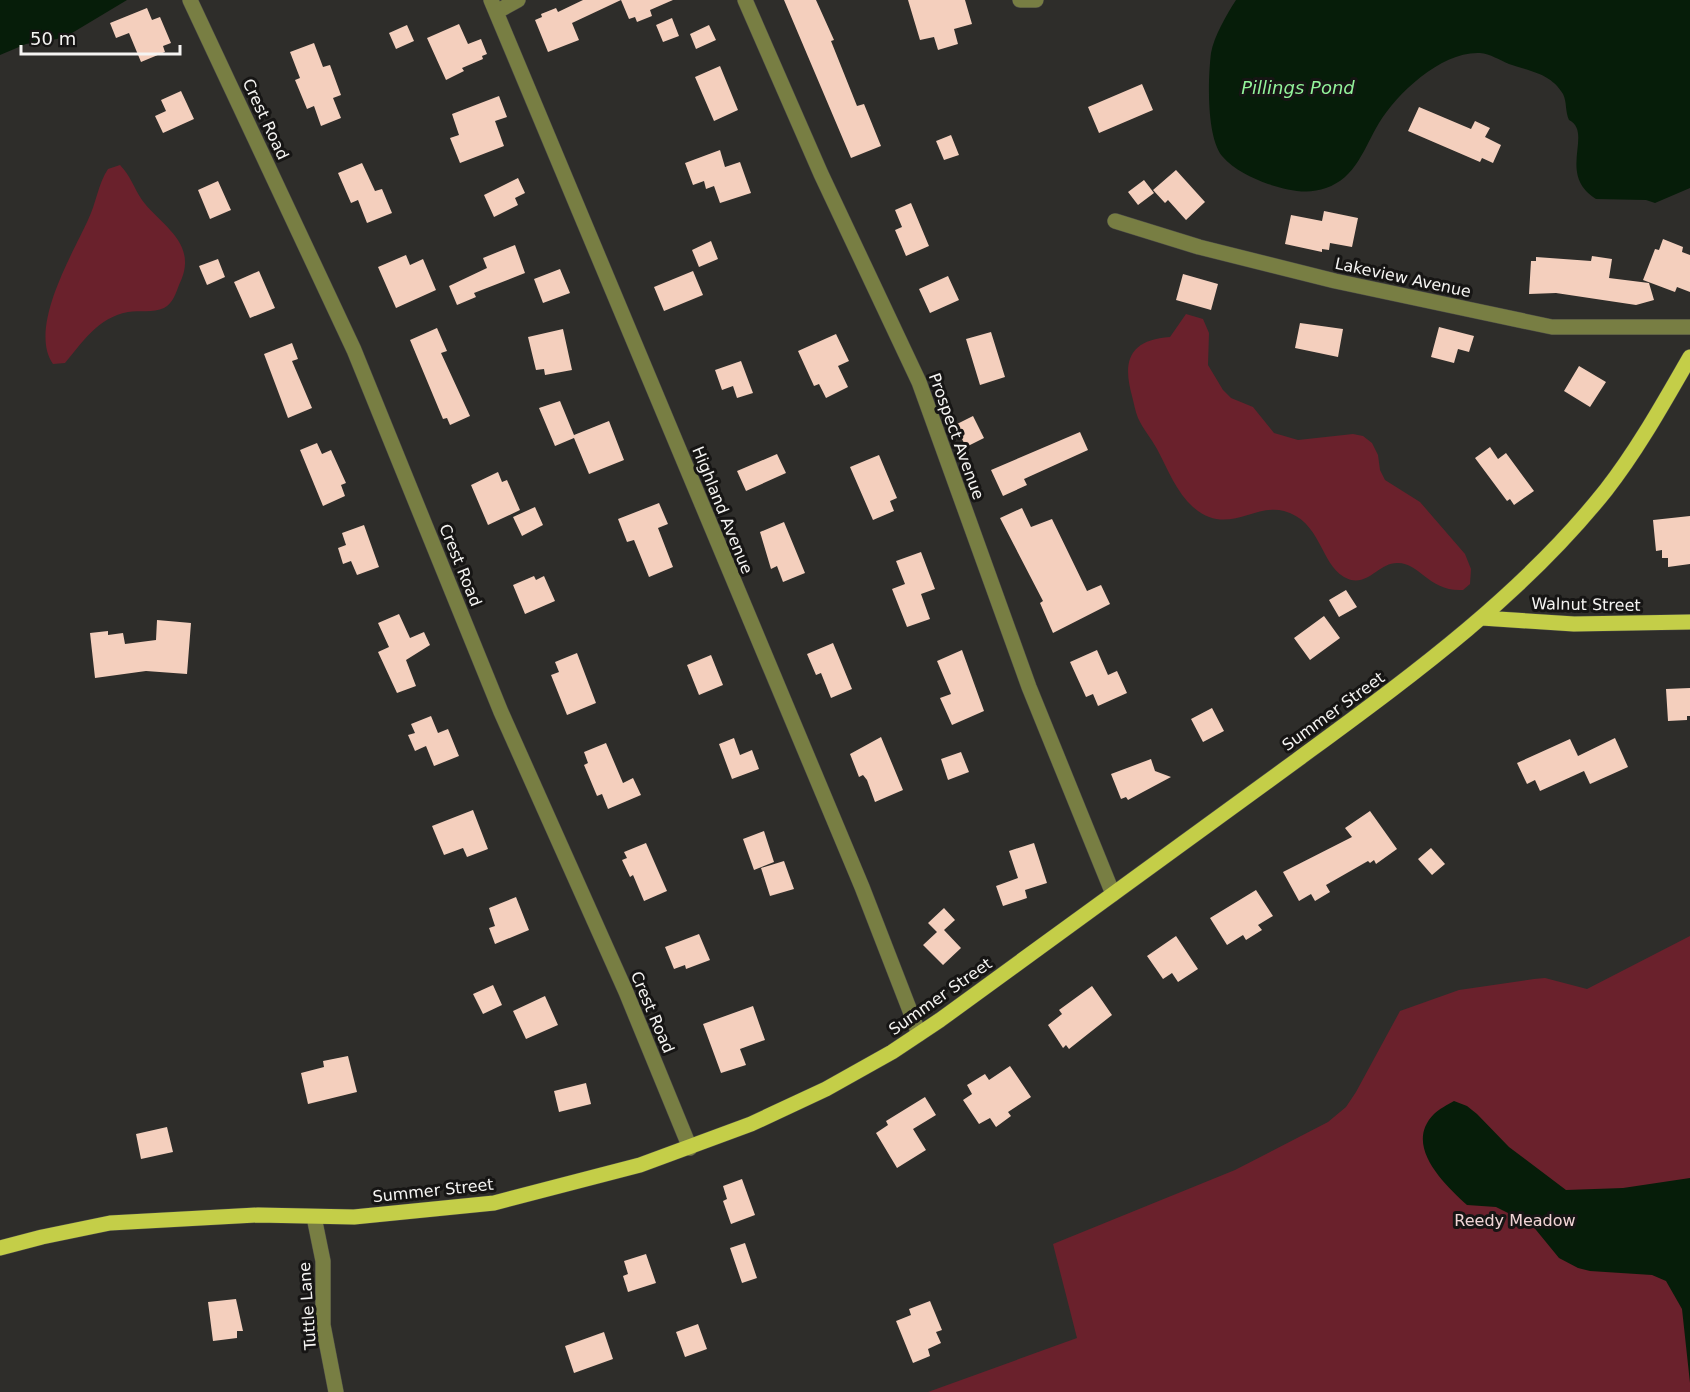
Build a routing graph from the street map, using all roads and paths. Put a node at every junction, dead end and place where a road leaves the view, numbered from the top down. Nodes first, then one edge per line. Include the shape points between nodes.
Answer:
1 (190, 0) edge
2 (518, 0) edge
3 (745, 0) edge
4 (1020, 0) edge
5 (1036, 0) edge
6 (494, 6) edge
7 (1115, 221) dead end
8 (1690, 327) edge
9 (1690, 357) edge
10 (1482, 618) junction
11 (1690, 622) edge
12 (1113, 894) junction
13 (919, 1034) junction
14 (690, 1148) junction
15 (314, 1216) junction
16 (0, 1248) edge
17 (336, 1392) edge

1 - 14 street, Crest Road via 354,350 501,712 626,992
2 - 6 street
3 - 12 street, Prospect Avenue via 919,382 1029,687
4 - 5 street
6 - 13 street, Highland Avenue via 862,887
7 - 8 street, Lakeview Avenue via 1335,281 1552,327
9 - 10 main road, Summer Street via 1606,490
10 - 11 main road, Walnut Street via 1574,624
10 - 12 main road, Summer Street via 1395,688
12 - 13 main road, Summer Street
13 - 14 main road, Summer Street via 793,1106
14 - 15 main road, Summer Street via 494,1203 354,1217
15 - 16 main road, Summer Street via 110,1223
15 - 17 street, Tuttle Lane via 322,1261 323,1325

